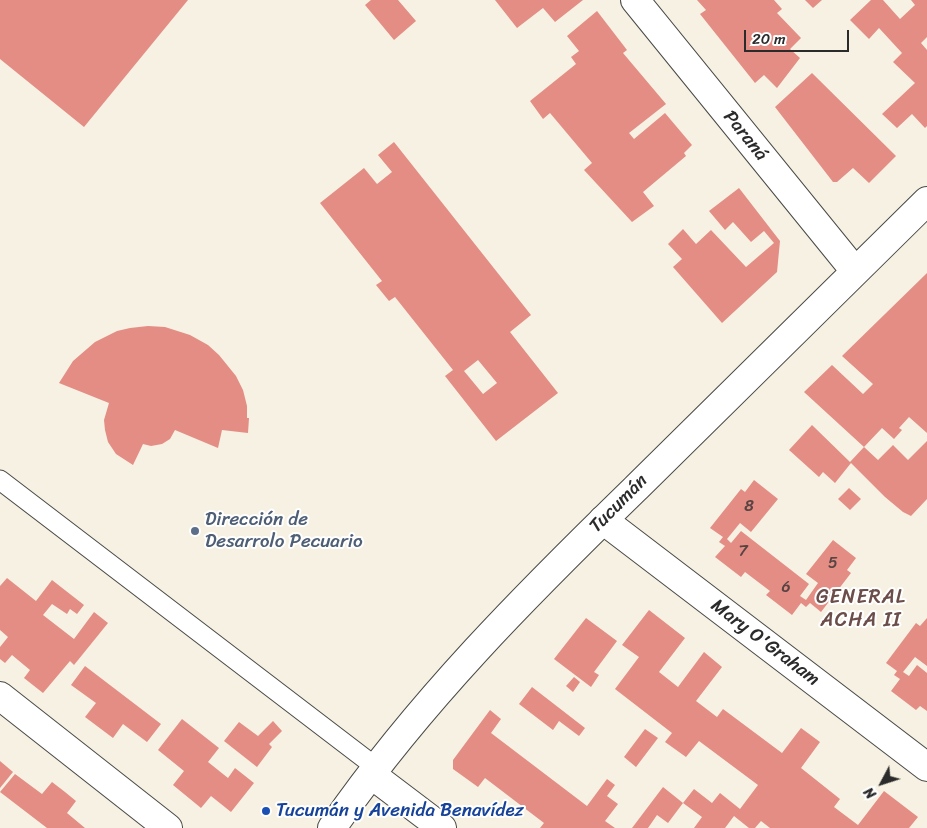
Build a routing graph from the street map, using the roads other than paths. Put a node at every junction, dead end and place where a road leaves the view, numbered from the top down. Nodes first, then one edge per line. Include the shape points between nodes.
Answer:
1 (635, 0) edge
2 (927, 201) edge
3 (855, 272) junction
4 (0, 480) edge
5 (603, 520) junction
6 (0, 696) edge
7 (927, 767) edge
8 (374, 771) junction
9 (168, 828) edge
10 (332, 828) edge
11 (442, 828) edge

1 - 3 street, Paraná
2 - 3 street, Tucumán
3 - 5 street, Tucumán
4 - 8 lane
5 - 7 street, Mary O'Graham
5 - 8 street, Tucumán via 470,656
6 - 9 street
8 - 10 street, Tucumán
8 - 11 street

